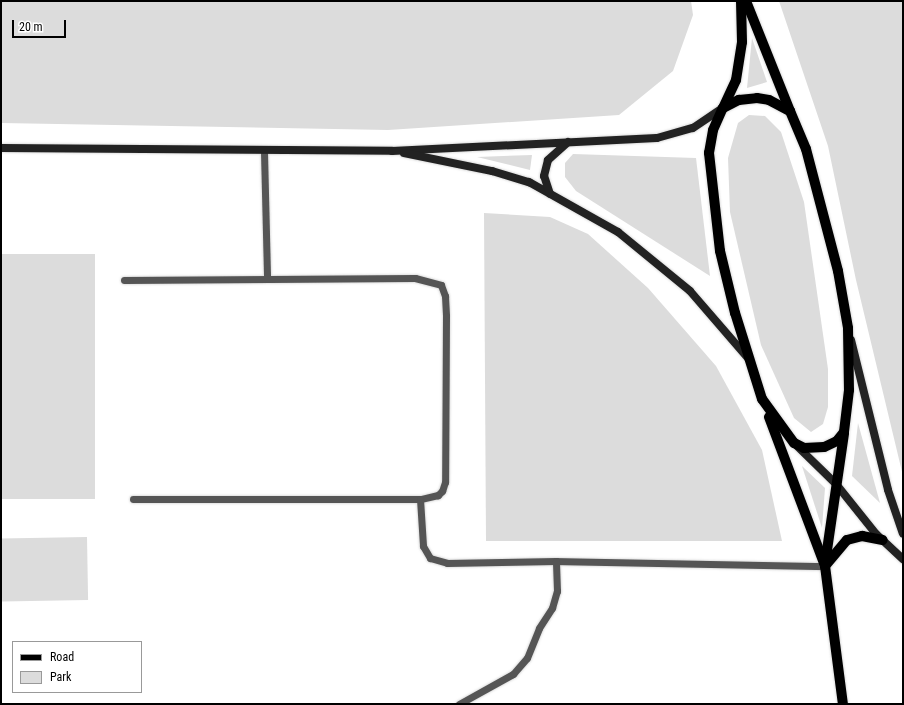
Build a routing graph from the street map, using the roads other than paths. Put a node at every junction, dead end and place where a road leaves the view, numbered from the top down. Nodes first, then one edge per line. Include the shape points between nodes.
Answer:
1 (741, 1) edge
2 (746, 1) edge
3 (723, 108) junction
4 (790, 111) junction
5 (568, 142) junction
6 (1, 148) edge
7 (392, 151) junction
8 (264, 152) junction
9 (550, 194) junction
10 (267, 277) junction
11 (124, 280) dead end
12 (848, 328) junction
13 (748, 358) junction
14 (762, 399) junction
15 (844, 432) junction
16 (794, 443) junction
17 (836, 484) junction
18 (133, 499) dead end
19 (420, 499) junction
20 (903, 534) edge
21 (883, 540) junction
22 (903, 559) edge
23 (556, 561) junction
24 (825, 566) junction
25 (459, 704) edge
26 (843, 704) edge

1 - 3 main road via 742,42 736,80
2 - 4 main road
3 - 4 main road via 739,100 757,98 770,100
3 - 5 main road via 693,128 657,138
3 - 13 main road via 713,130 709,153 711,188 720,252
4 - 12 main road via 806,149 838,271
5 - 7 main road
5 - 9 main road via 548,160 544,176
6 - 8 main road
7 - 8 main road
7 - 9 main road via 492,170 529,182
8 - 10 lane
9 - 13 main road via 618,232 690,291
10 - 11 lane
10 - 19 lane via 415,278 440,285 446,316 444,482 438,495
12 - 15 main road via 849,390
12 - 20 main road via 888,490
13 - 14 main road
14 - 16 main road
14 - 24 main road
15 - 16 main road via 837,441 824,447 804,448
15 - 17 main road
16 - 17 main road
17 - 21 main road
17 - 24 main road
18 - 19 lane
19 - 23 lane via 423,546 430,558 447,563
21 - 22 main road
21 - 24 main road via 862,536 847,540
23 - 24 lane
23 - 25 lane via 557,591 552,608 539,628 526,658 513,674
24 - 26 main road

